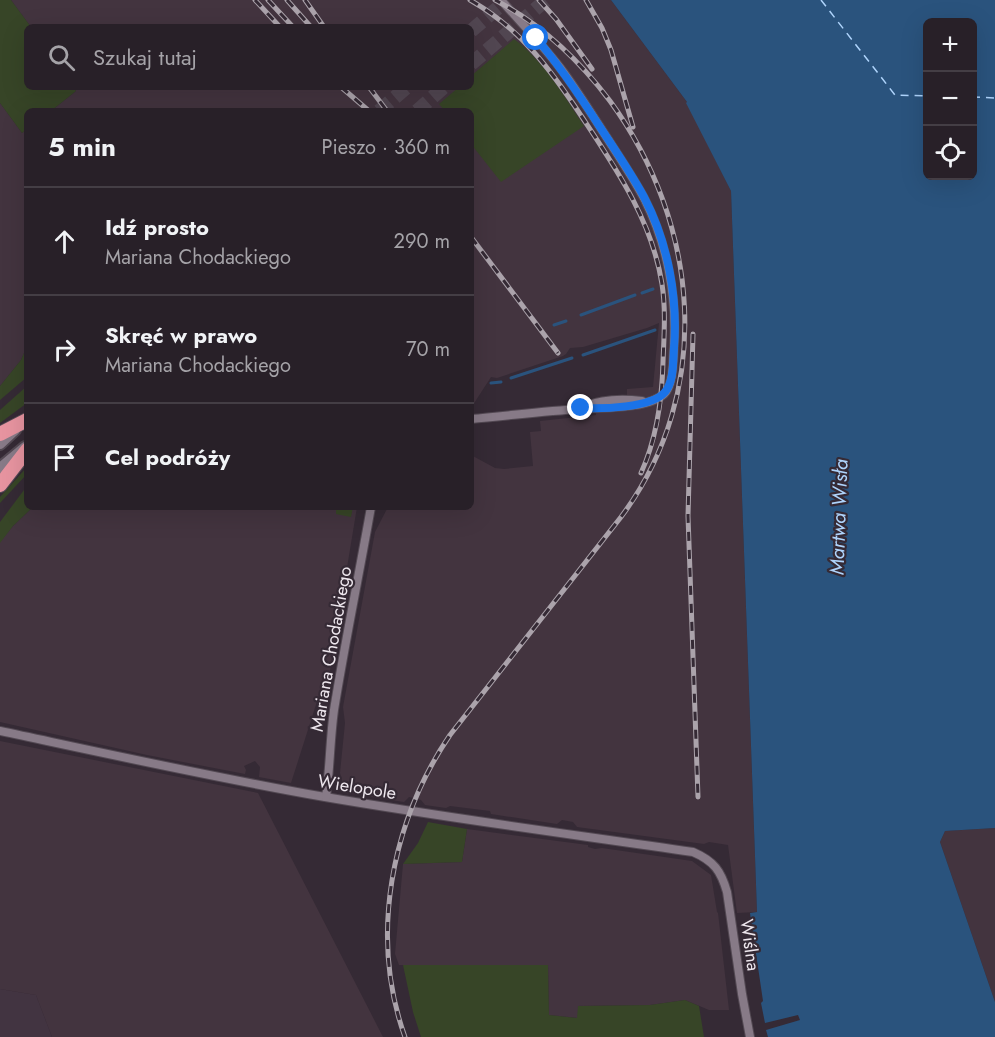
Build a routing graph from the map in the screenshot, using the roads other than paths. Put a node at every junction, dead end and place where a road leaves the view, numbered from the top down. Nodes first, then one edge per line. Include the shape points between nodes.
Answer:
1 (501, 0) edge
2 (474, 419) edge
3 (24, 422) edge
4 (24, 423) edge
5 (0, 434) edge
6 (0, 444) edge
7 (24, 447) edge
8 (24, 454) edge
9 (0, 468) edge
10 (0, 485) edge
11 (370, 510) edge
12 (0, 731) edge
13 (326, 797) junction
14 (711, 861) joint
15 (750, 1037) edge

1 - 2 street via 568,79 637,185 665,253 675,338 669,386 661,396 632,406
3 - 5 highway
4 - 6 main road
7 - 9 main road
8 - 10 highway
11 - 13 street, Mariana Chodackiego via 334,711
12 - 13 street, Wielopole
13 - 14 street, Wielopole via 693,852
14 - 15 street, Wiślna via 727,892

